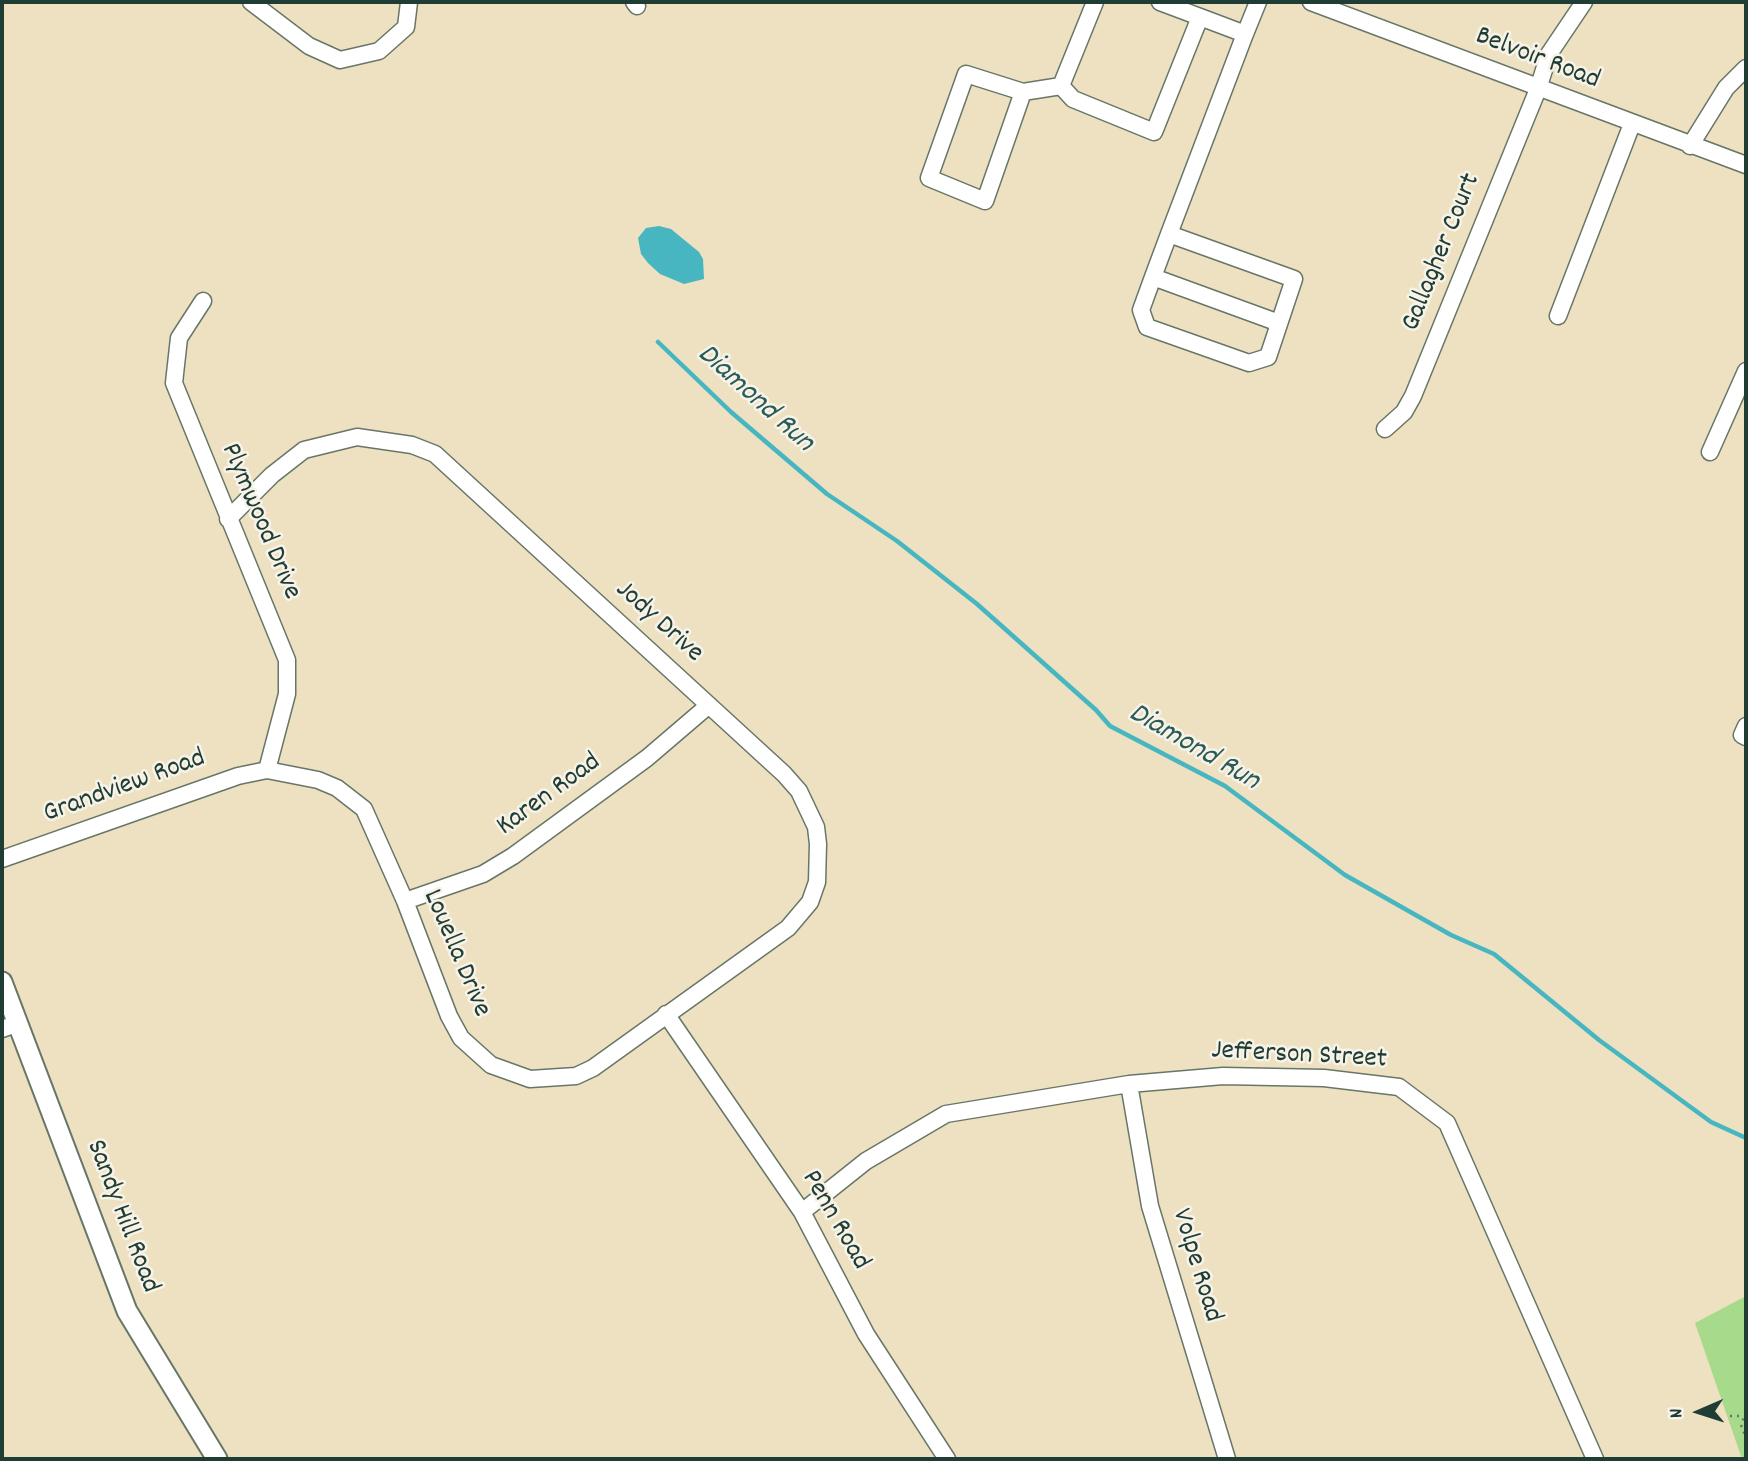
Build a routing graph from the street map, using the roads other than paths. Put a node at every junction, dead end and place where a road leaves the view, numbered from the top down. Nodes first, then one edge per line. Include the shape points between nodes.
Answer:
1 (251, 2) edge
2 (409, 2) edge
3 (1095, 2) edge
4 (1160, 2) edge
5 (1258, 2) edge
6 (1314, 2) edge
7 (1584, 2) edge
8 (1200, 17) junction
9 (1245, 34) junction
10 (1746, 68) edge
11 (1061, 86) junction
12 (1538, 89) junction
13 (1023, 92) junction
14 (1632, 124) junction
15 (1690, 146) junction
16 (1746, 165) edge
17 (1169, 234) junction
18 (1153, 277) junction
19 (203, 301) dead end
20 (1558, 316) dead end
21 (1279, 323) junction
22 (1746, 371) edge
23 (1385, 429) dead end
24 (1710, 452) dead end
25 (228, 519) junction
26 (709, 705) junction
27 (1746, 726) edge
28 (1746, 737) edge
29 (267, 770) junction
30 (2, 859) edge
31 (405, 901) junction
32 (2, 982) edge
33 (666, 1014) junction
34 (9, 1027) edge
35 (1129, 1084) junction
36 (802, 1212) junction
37 (217, 1459) edge
38 (947, 1459) edge
39 (1227, 1459) edge
40 (1595, 1459) edge

1 - 2 street via 309,46 340,60 379,51 406,27
3 - 11 street
4 - 8 street
5 - 9 street
6 - 12 street, Belvoir Road
7 - 12 street, Gallagher Court via 1549,54
8 - 9 street
8 - 11 street via 1154,132 1073,99
9 - 17 street
10 - 15 street via 1726,88
11 - 13 street
12 - 14 street, Belvoir Road
12 - 23 street, Gallagher Court via 1413,396
13 - 13 street via 966,74 929,178 985,201
14 - 15 street, Belvoir Road
14 - 20 street
15 - 16 street, Belvoir Road
17 - 18 street
17 - 21 street via 1294,279
18 - 21 street
18 - 21 street via 1140,310 1147,327 1248,363 1268,357
19 - 25 street, Plymwood Drive via 179,338 174,383
22 - 24 street
25 - 26 street, Jody Drive via 304,450 356,437 412,445 435,454
25 - 29 street, Plymwood Drive via 287,660 287,694
26 - 31 street, Karen Road via 647,758 513,856 462,883
26 - 33 street, Jody Drive via 799,791 816,827 817,882 810,902 788,928
27 - 28 street via 1742,735
29 - 30 street, Grandview Road via 238,776
29 - 31 street, Louella Drive via 318,780 364,809
31 - 33 street, Louella Drive via 461,1038 507,1073 530,1079 576,1076
32 - 34 main road, Sandy Hill Road
33 - 36 street, Penn Road
34 - 37 main road, Sandy Hill Road via 127,1311
35 - 36 street, Jefferson Street via 946,1114 866,1161
35 - 39 street, Volpe Road via 1150,1206
35 - 40 street, Jefferson Street via 1223,1076 1324,1078 1399,1087 1447,1123
36 - 38 street, Penn Road via 866,1334

